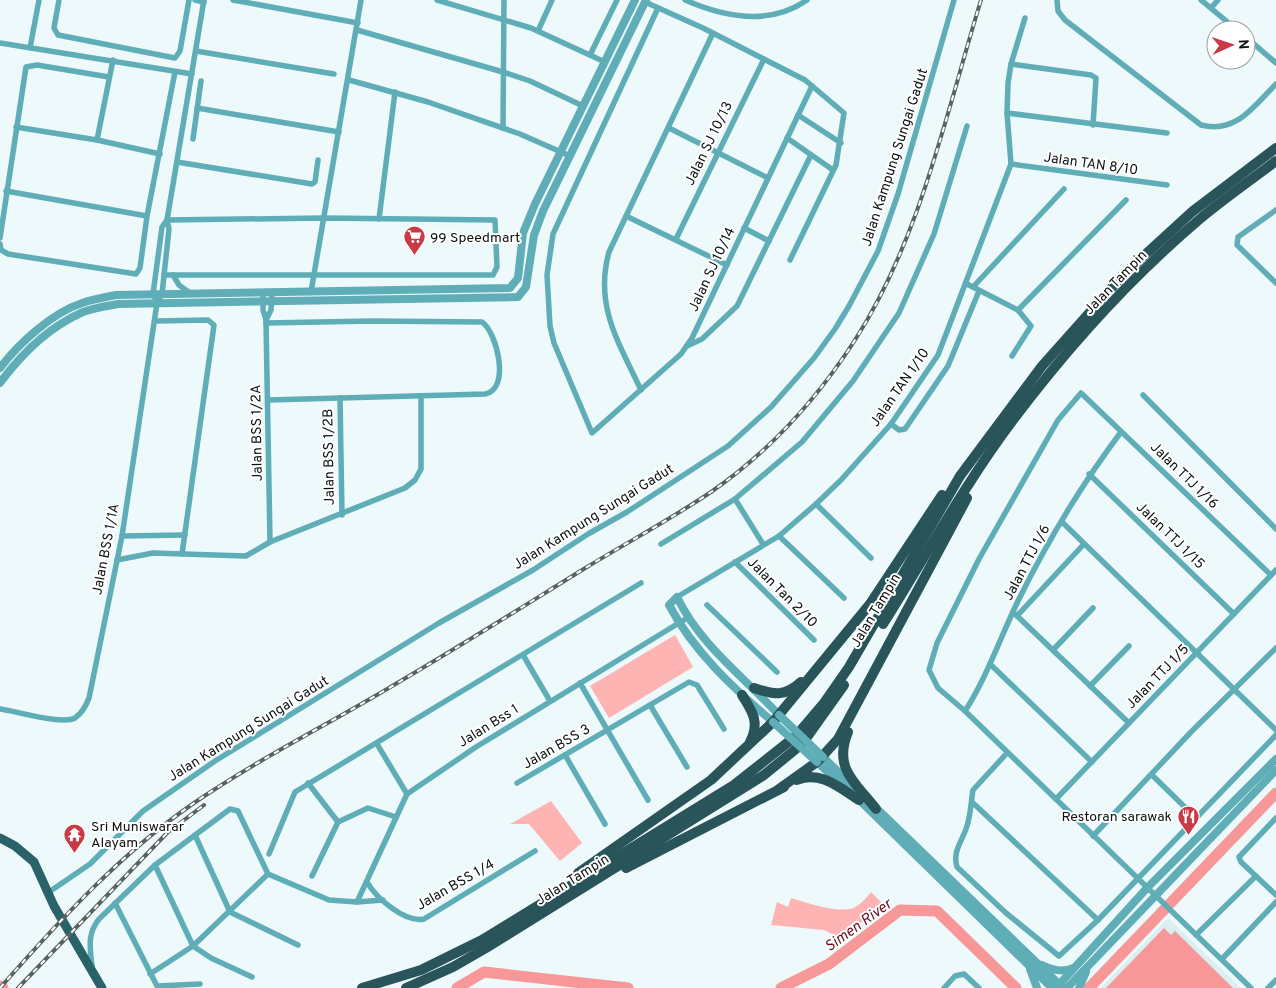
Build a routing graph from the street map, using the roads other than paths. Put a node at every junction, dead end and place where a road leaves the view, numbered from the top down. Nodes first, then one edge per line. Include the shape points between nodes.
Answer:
1 (38, 0) edge
2 (59, 0) edge
3 (189, 0) edge
4 (195, 0) edge
5 (233, 0) edge
6 (361, 0) edge
7 (437, 0) edge
8 (504, 0) edge
9 (552, 0) edge
10 (617, 0) edge
11 (635, 0) edge
12 (685, 0) edge
13 (807, 0) edge
14 (954, 0) edge
15 (1057, 0) edge
16 (1201, 0) edge
17 (1218, 0) edge
18 (204, 1) edge
19 (645, 1) edge
20 (658, 8) junction
21 (1211, 8) junction
22 (1025, 18) dead end
23 (503, 20) junction
24 (1225, 20) edge
25 (357, 26) junction
26 (538, 31) junction
27 (713, 33) junction
28 (0, 43) edge
29 (1256, 46) edge
30 (30, 48) junction
31 (196, 51) junction
32 (590, 55) junction
33 (764, 59) junction
34 (113, 60) junction
35 (605, 62) junction
36 (1276, 63) edge
37 (1010, 64) junction
38 (175, 72) junction
39 (503, 72) junction
40 (192, 74) junction
41 (334, 74) dead end
42 (109, 77) junction
43 (349, 80) junction
44 (201, 81) dead end
45 (1276, 84) edge
46 (812, 86) junction
47 (395, 92) junction
48 (583, 106) junction
49 (197, 108) junction
50 (1007, 113) junction
51 (798, 115) junction
52 (1093, 125) junction
53 (966, 126) dead end
54 (16, 127) junction
55 (503, 128) junction
56 (669, 128) junction
57 (339, 132) junction
58 (1167, 133) dead end
59 (787, 138) junction
60 (192, 139) dead end
61 (97, 140) junction
62 (841, 143) junction
63 (1276, 148) edge
64 (561, 151) junction
65 (717, 153) junction
66 (160, 154) junction
67 (811, 155) junction
68 (570, 156) junction
69 (318, 160) dead end
70 (1276, 161) edge
71 (177, 162) junction
72 (1011, 164) junction
73 (833, 170) junction
74 (768, 178) junction
75 (1167, 185) dead end
76 (1064, 189) dead end
77 (6, 191) junction
78 (1126, 200) dead end
79 (1276, 210) edge
80 (147, 216) junction
81 (626, 216) junction
82 (324, 218) junction
83 (379, 219) junction
84 (168, 220) junction
85 (744, 228) junction
86 (0, 238) edge
87 (676, 239) junction
88 (769, 241) junction
89 (0, 244) edge
90 (790, 260) dead end
91 (726, 264) junction
92 (316, 274) junction
93 (164, 275) junction
94 (174, 275) junction
95 (1276, 283) edge
96 (967, 284) junction
97 (973, 287) junction
98 (979, 290) junction
99 (262, 292) junction
100 (272, 292) junction
101 (311, 292) junction
102 (157, 294) junction
103 (191, 294) junction
104 (272, 301) junction
105 (263, 302) junction
106 (158, 303) junction
107 (1018, 310) junction
108 (155, 321) junction
109 (266, 321) junction
110 (687, 346) junction
111 (1012, 356) dead end
112 (0, 368) edge
113 (0, 383) edge
114 (640, 390) junction
115 (1143, 395) dead end
116 (420, 396) junction
117 (340, 398) junction
118 (268, 400) junction
119 (891, 424) junction
120 (1121, 432) junction
121 (978, 471) junction
122 (1089, 474) junction
123 (960, 476) junction
124 (735, 499) junction
125 (816, 504) junction
126 (342, 515) junction
127 (1062, 522) junction
128 (1276, 529) edge
129 (185, 535) junction
130 (122, 536) junction
131 (779, 536) junction
132 (270, 542) junction
133 (661, 544) dead end
134 (763, 544) junction
135 (1084, 544) junction
136 (182, 554) junction
137 (871, 558) dead end
138 (117, 560) junction
139 (735, 562) junction
140 (1276, 570) edge
141 (1271, 575) junction
142 (641, 583) dead end
143 (677, 597) junction
144 (844, 598) dead end
145 (707, 605) dead end
146 (1093, 608) dead end
147 (1015, 614) junction
148 (1234, 614) junction
149 (687, 618) junction
150 (679, 624) junction
151 (814, 640) dead end
152 (1129, 646) dead end
153 (1276, 648) edge
154 (1053, 650) junction
155 (1197, 653) junction
156 (523, 655) junction
157 (990, 664) junction
158 (821, 665) junction
159 (777, 672) dead end
160 (580, 683) junction
161 (1090, 686) junction
162 (754, 688) junction
163 (1234, 690) junction
164 (742, 695) junction
165 (550, 701) junction
166 (860, 701) junction
167 (650, 705) junction
168 (0, 709) edge
169 (965, 711) junction
170 (776, 719) junction
171 (1129, 723) junction
172 (607, 730) junction
173 (724, 730) dead end
174 (1276, 730) edge
175 (1276, 735) edge
176 (377, 744) junction
177 (747, 748) junction
178 (1007, 754) junction
179 (565, 755) junction
180 (820, 759) junction
181 (1276, 759) edge
182 (1092, 762) junction
183 (687, 766) dead end
184 (1276, 770) edge
185 (1152, 775) junction
186 (308, 783) junction
187 (518, 783) dead end
188 (779, 789) junction
189 (407, 794) junction
190 (1056, 799) junction
191 (648, 800) dead end
192 (859, 800) junction
193 (973, 803) junction
194 (876, 808) junction
195 (396, 817) junction
196 (1196, 818) junction
197 (1276, 818) edge
198 (338, 822) junction
199 (605, 824) dead end
200 (195, 835) junction
201 (1093, 836) junction
202 (0, 838) edge
203 (535, 851) dead end
204 (269, 854) dead end
205 (156, 865) junction
206 (268, 874) junction
207 (312, 876) dead end
208 (1256, 876) junction
209 (1137, 878) junction
210 (947, 881) junction
211 (367, 882) junction
212 (1147, 888) junction
213 (580, 890) junction
214 (49, 892) junction
215 (1155, 895) junction
216 (1276, 895) edge
217 (550, 896) junction
218 (383, 900) junction
219 (357, 902) junction
220 (1276, 902) edge
221 (115, 903) junction
222 (230, 912) junction
223 (1098, 920) junction
224 (1196, 935) junction
225 (298, 945) dead end
226 (193, 946) junction
227 (1222, 959) junction
228 (1093, 962) junction
229 (1032, 963) junction
230 (1078, 965) junction
231 (92, 973) junction
232 (150, 974) junction
233 (252, 977) dead end
234 (1276, 980) edge
235 (200, 984) dead end
236 (1060, 987) edge
237 (102, 988) edge
238 (362, 988) edge
239 (406, 988) edge
240 (944, 988) edge
241 (979, 988) edge
242 (1037, 988) edge
243 (1079, 988) edge
244 (1251, 988) edge
245 (1268, 988) edge

1 - 30 street
2 - 3 street via 54,28 58,36 175,58 180,51
4 - 18 street
5 - 25 street
6 - 25 street
7 - 23 street
8 - 23 street
9 - 26 street
10 - 32 street
11 - 35 street
12 - 13 street via 720,13 747,17 790,10
14 - 214 street, Jalan Kampung Sungai Gadut via 898,194 878,251 835,329 771,407 728,446 627,512 216,761 143,811 90,864
15 - 45 street via 1058,11 1065,20 1201,125 1222,127 1237,122
16 - 21 street
17 - 21 street
18 - 31 street
19 - 20 street
19 - 68 street
20 - 27 street
20 - 114 street, Jalan SJ 10/14 via 553,234 547,275 554,343 592,433
21 - 24 street
22 - 37 street, Jalan TAN 1/10
23 - 26 street
23 - 39 street
25 - 39 street
25 - 43 street
26 - 32 street
27 - 33 street
27 - 56 street
28 - 30 street
29 - 36 street
30 - 34 street
31 - 40 street
31 - 41 street
32 - 35 street
33 - 46 street
33 - 65 street, Jalan SJ 10/13
34 - 38 street
34 - 42 street
35 - 48 street
37 - 50 street, Jalan TAN 1/10
37 - 52 street via 1092,75 1096,78
38 - 40 street
38 - 66 street
39 - 48 street
39 - 55 street
40 - 71 street
42 - 54 street via 28,66
42 - 61 street
43 - 47 street
43 - 57 street
44 - 49 street
46 - 51 street, Jalan SJ 10/14
46 - 62 street via 844,113
47 - 55 street
47 - 83 street
48 - 64 street
49 - 57 street
49 - 60 street
50 - 52 street
50 - 72 street, Jalan TAN 1/10
51 - 59 street, Jalan SJ 10/14
51 - 62 street
52 - 58 street
53 - 124 street via 934,234 899,313 853,381 802,442
54 - 61 street
54 - 77 street
55 - 64 street
56 - 65 street
56 - 81 street
57 - 82 street
59 - 67 street
59 - 74 street, Jalan SJ 10/14
61 - 66 street
62 - 73 street
63 - 123 highway, Jalan Tampin via 1193,211 1124,274 1042,366
64 - 68 street
64 - 101 street via 524,233 518,278 510,288
65 - 74 street
65 - 87 street, Jalan SJ 10/13
66 - 80 street
67 - 73 street
67 - 88 street
68 - 104 street via 534,235 526,286 518,296
69 - 71 street via 312,184
70 - 121 highway, Jalan Tampin via 1201,218 1130,283 1051,372
71 - 84 street
72 - 75 street, Jalan TAN 8/10
72 - 96 street, Jalan TAN 1/10
73 - 90 street
74 - 85 street, Jalan SJ 10/14
76 - 97 street
77 - 80 street
77 - 86 street
78 - 107 street
79 - 95 street via 1238,237 1237,245
80 - 89 street via 140,268 136,274 8,254 1,250
81 - 87 street
81 - 114 street via 609,252 603,288 613,331
82 - 83 street
82 - 84 street
82 - 92 street
83 - 92 street via 495,220 497,272 493,275
84 - 93 street via 170,229
84 - 102 street via 162,227
85 - 88 street
85 - 91 street, Jalan SJ 10/14
87 - 91 street
88 - 110 street via 737,306 702,339
91 - 110 street, Jalan SJ 10/14
92 - 94 street
92 - 101 street
93 - 94 street
93 - 102 street
94 - 103 street via 179,285
96 - 97 street
96 - 119 street, Jalan TAN 1/10 via 938,355
97 - 98 street
98 - 107 street
98 - 119 street via 948,366 905,429 899,430
99 - 100 street
99 - 103 street
99 - 105 street
100 - 101 street
100 - 104 street
102 - 103 street
102 - 106 street
102 - 112 street via 116,295 81,303 42,326
104 - 105 street
104 - 109 street
105 - 106 street
105 - 109 street
106 - 108 street, Jalan BSS 1/1A
106 - 113 street via 118,304 84,312 47,333 16,362
107 - 111 street via 1031,326
108 - 129 street via 208,320 214,325
108 - 130 street, Jalan BSS 1/1A
109 - 116 street via 482,322 488,326 500,368 497,387 485,394
109 - 118 street, Jalan BSS 1/2A
110 - 114 street, Jalan SJ 10/14
115 - 128 street
116 - 117 street
116 - 126 street via 421,469 415,480 405,488
117 - 118 street
117 - 126 street, Jalan BSS 1/2B
118 - 132 street, Jalan BSS 1/2A
119 - 125 street, Jalan TAN 1/10
120 - 122 street, Jalan TTJ 1/6
120 - 141 street, Jalan TTJ 1/16
120 - 169 street, Jalan TTJ 1/16 via 1081,394 1058,420 1001,518 929,664 938,688
121 - 166 highway
121 - 213 highway, Jalan Tampin via 831,706 802,744 764,776
122 - 127 street, Jalan TTJ 1/6
122 - 148 street, Jalan TTJ 1/15
123 - 158 highway via 930,511 870,604
123 - 217 highway, Jalan Tampin via 849,667 796,736 734,786
124 - 133 street
124 - 134 street
125 - 131 street, Jalan TAN 1/10
125 - 137 street
126 - 132 street
127 - 135 street
127 - 147 street, Jalan TTJ 1/6
129 - 130 street
129 - 136 street
130 - 138 street, Jalan BSS 1/1A
131 - 134 street, Jalan TAN 1/10
131 - 144 street
132 - 136 street via 246,556
134 - 139 street, Jalan TAN 1/10
135 - 147 street
135 - 155 street
136 - 138 street via 141,554
138 - 168 street, Jalan BSS 1/1A via 89,698 84,709 74,718 63,721
139 - 143 street, Jalan TAN 1/10
139 - 151 street, Jalan Tan 2/10
140 - 141 street, Jalan TTJ 1/5
141 - 148 street, Jalan TTJ 1/5
142 - 156 street
143 - 149 street
143 - 150 street via 669,605
145 - 159 street
146 - 154 street
147 - 154 street
147 - 157 street, Jalan TTJ 1/6
148 - 155 street, Jalan TTJ 1/5
149 - 150 street, Jalan Bss 1
149 - 162 street via 717,654
150 - 160 street, Jalan Bss 1
150 - 164 street via 700,652
152 - 161 street
153 - 163 street
154 - 161 street
155 - 163 street
155 - 171 street, Jalan TTJ 1/5
156 - 165 street
156 - 176 street
157 - 169 street, Jalan TTJ 1/6
157 - 182 street
158 - 162 highway via 792,690 782,694
158 - 170 highway
160 - 165 street, Jalan Bss 1
160 - 172 street
161 - 171 street
162 - 170 street
163 - 174 street
163 - 185 street
164 - 170 street
164 - 177 highway via 756,724
165 - 189 street, Jalan Bss 1
166 - 180 highway via 838,739
166 - 194 highway via 841,756 847,771
167 - 172 street, Jalan BSS 3
167 - 173 street, Jalan BSS 3 via 693,682
167 - 183 street
169 - 178 street
170 - 177 highway
170 - 180 street, bridge
171 - 182 street, Jalan TTJ 1/5
172 - 179 street, Jalan BSS 3
172 - 191 street
175 - 196 street
176 - 186 street
176 - 189 street
177 - 217 highway via 711,780
178 - 190 street
178 - 193 street via 973,790
179 - 187 street, Jalan BSS 3
179 - 199 street
180 - 188 highway
180 - 192 street
180 - 194 street
181 - 212 street
182 - 190 street, Jalan TTJ 1/5
184 - 215 street
185 - 196 street
185 - 201 street
186 - 198 street
186 - 204 street via 295,792
188 - 192 highway via 812,776 834,784
188 - 213 highway via 592,887
189 - 195 street, Jalan Bss 1
190 - 201 street
192 - 210 street
193 - 223 street
193 - 223 street via 954,859 957,867 995,903 1059,956
194 - 210 street
195 - 198 street via 368,808
195 - 211 street, Jalan Bss 1
196 - 209 street
197 - 208 street via 1239,857
198 - 207 street
200 - 205 street
200 - 206 street via 233,808 238,811
200 - 222 street
201 - 209 street
202 - 214 main road via 16,846 34,862
203 - 218 street, Jalan BSS 1/4 via 424,919 418,920 394,910
205 - 221 street
205 - 226 street
206 - 219 street via 329,900
206 - 222 street
208 - 216 street
208 - 224 street
209 - 212 street
209 - 223 street
210 - 229 street
211 - 218 street, Jalan BSS 1/4
211 - 219 street, Jalan Bss 1
212 - 215 street
212 - 230 street
213 - 239 highway, Jalan Tampin via 478,953
214 - 231 main road
215 - 224 street
215 - 228 street
217 - 238 highway via 451,956 397,979
218 - 219 street
220 - 227 street
221 - 231 street via 99,918 90,934
221 - 232 street
222 - 225 street
222 - 226 street
224 - 227 street
226 - 232 street
226 - 233 street
227 - 244 street
228 - 236 street
228 - 243 street
229 - 230 street via 1068,971
229 - 236 street
229 - 242 street
230 - 236 street
231 - 237 main road
232 - 235 street via 159,987
234 - 245 street
240 - 241 street via 955,976 964,974

